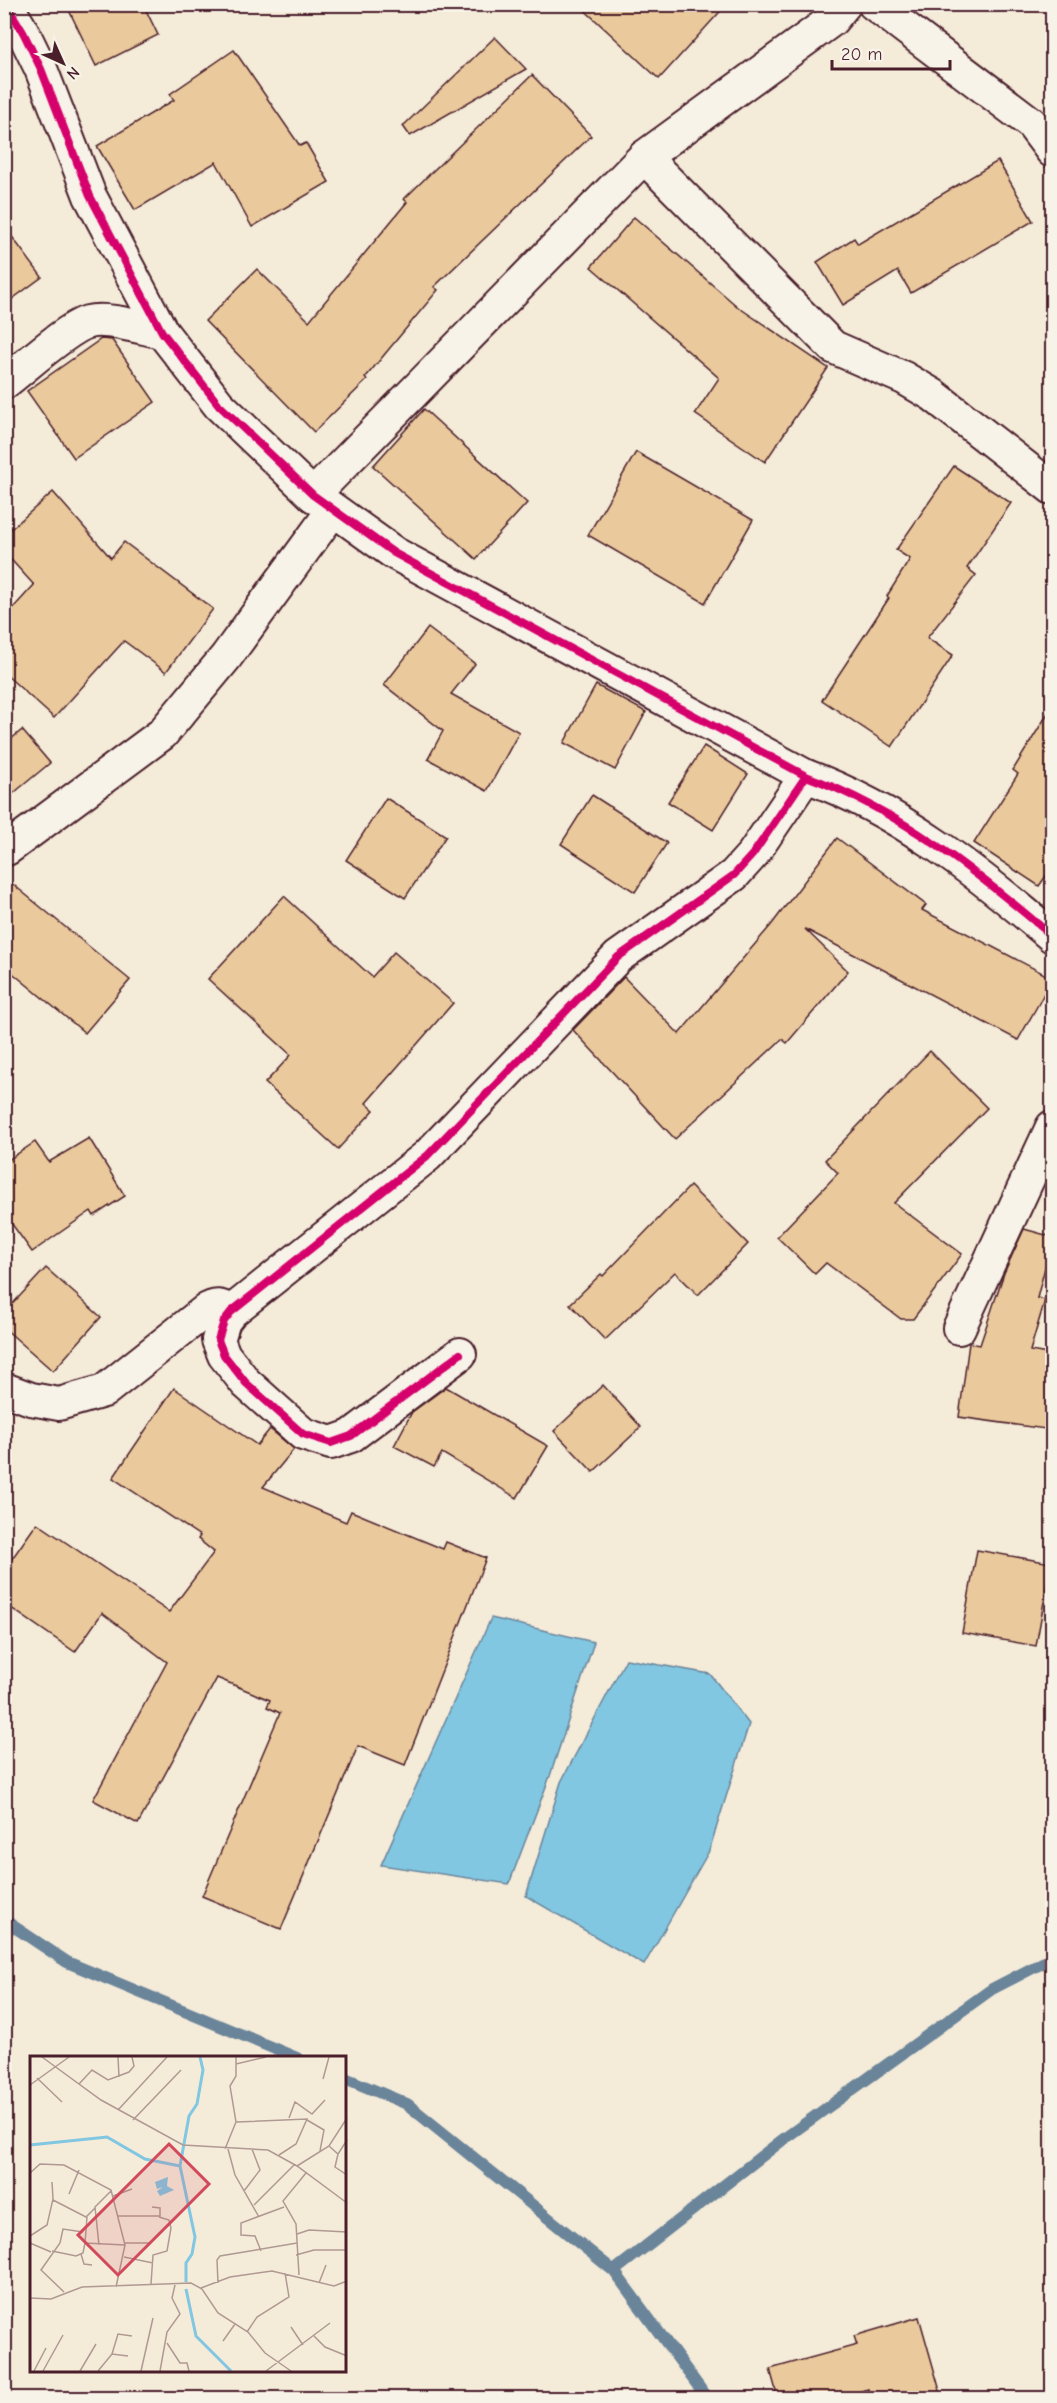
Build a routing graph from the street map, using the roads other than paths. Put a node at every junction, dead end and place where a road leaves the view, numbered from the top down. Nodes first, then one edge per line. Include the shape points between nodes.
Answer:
1 (6, 4) edge
2 (845, 4) edge
3 (874, 4) edge
4 (1042, 115) edge
5 (1053, 151) edge
6 (644, 157) junction
7 (162, 332) junction
8 (4, 383) edge
9 (1053, 488) edge
10 (323, 502) junction
11 (806, 776) junction
12 (7, 849) dead end
13 (1053, 936) edge
14 (1053, 1127) edge
15 (231, 1312) junction
16 (960, 1328) dead end
17 (460, 1354) dead end
18 (4, 1389) edge

1 - 7 street via 41,69 90,196
2 - 6 street via 832,20
3 - 4 street
4 - 5 street
6 - 9 street via 833,346 933,395
6 - 10 street
7 - 8 street via 104,321 88,322
7 - 10 street via 219,405
10 - 11 street via 394,553
10 - 12 street via 226,657 162,734
11 - 13 street via 842,789 920,834 979,875
11 - 15 street via 753,854 734,875 618,957 428,1156
14 - 16 street
15 - 17 street via 218,1340 232,1368 303,1434 331,1443 351,1436
15 - 18 street via 214,1305 104,1391 59,1404

